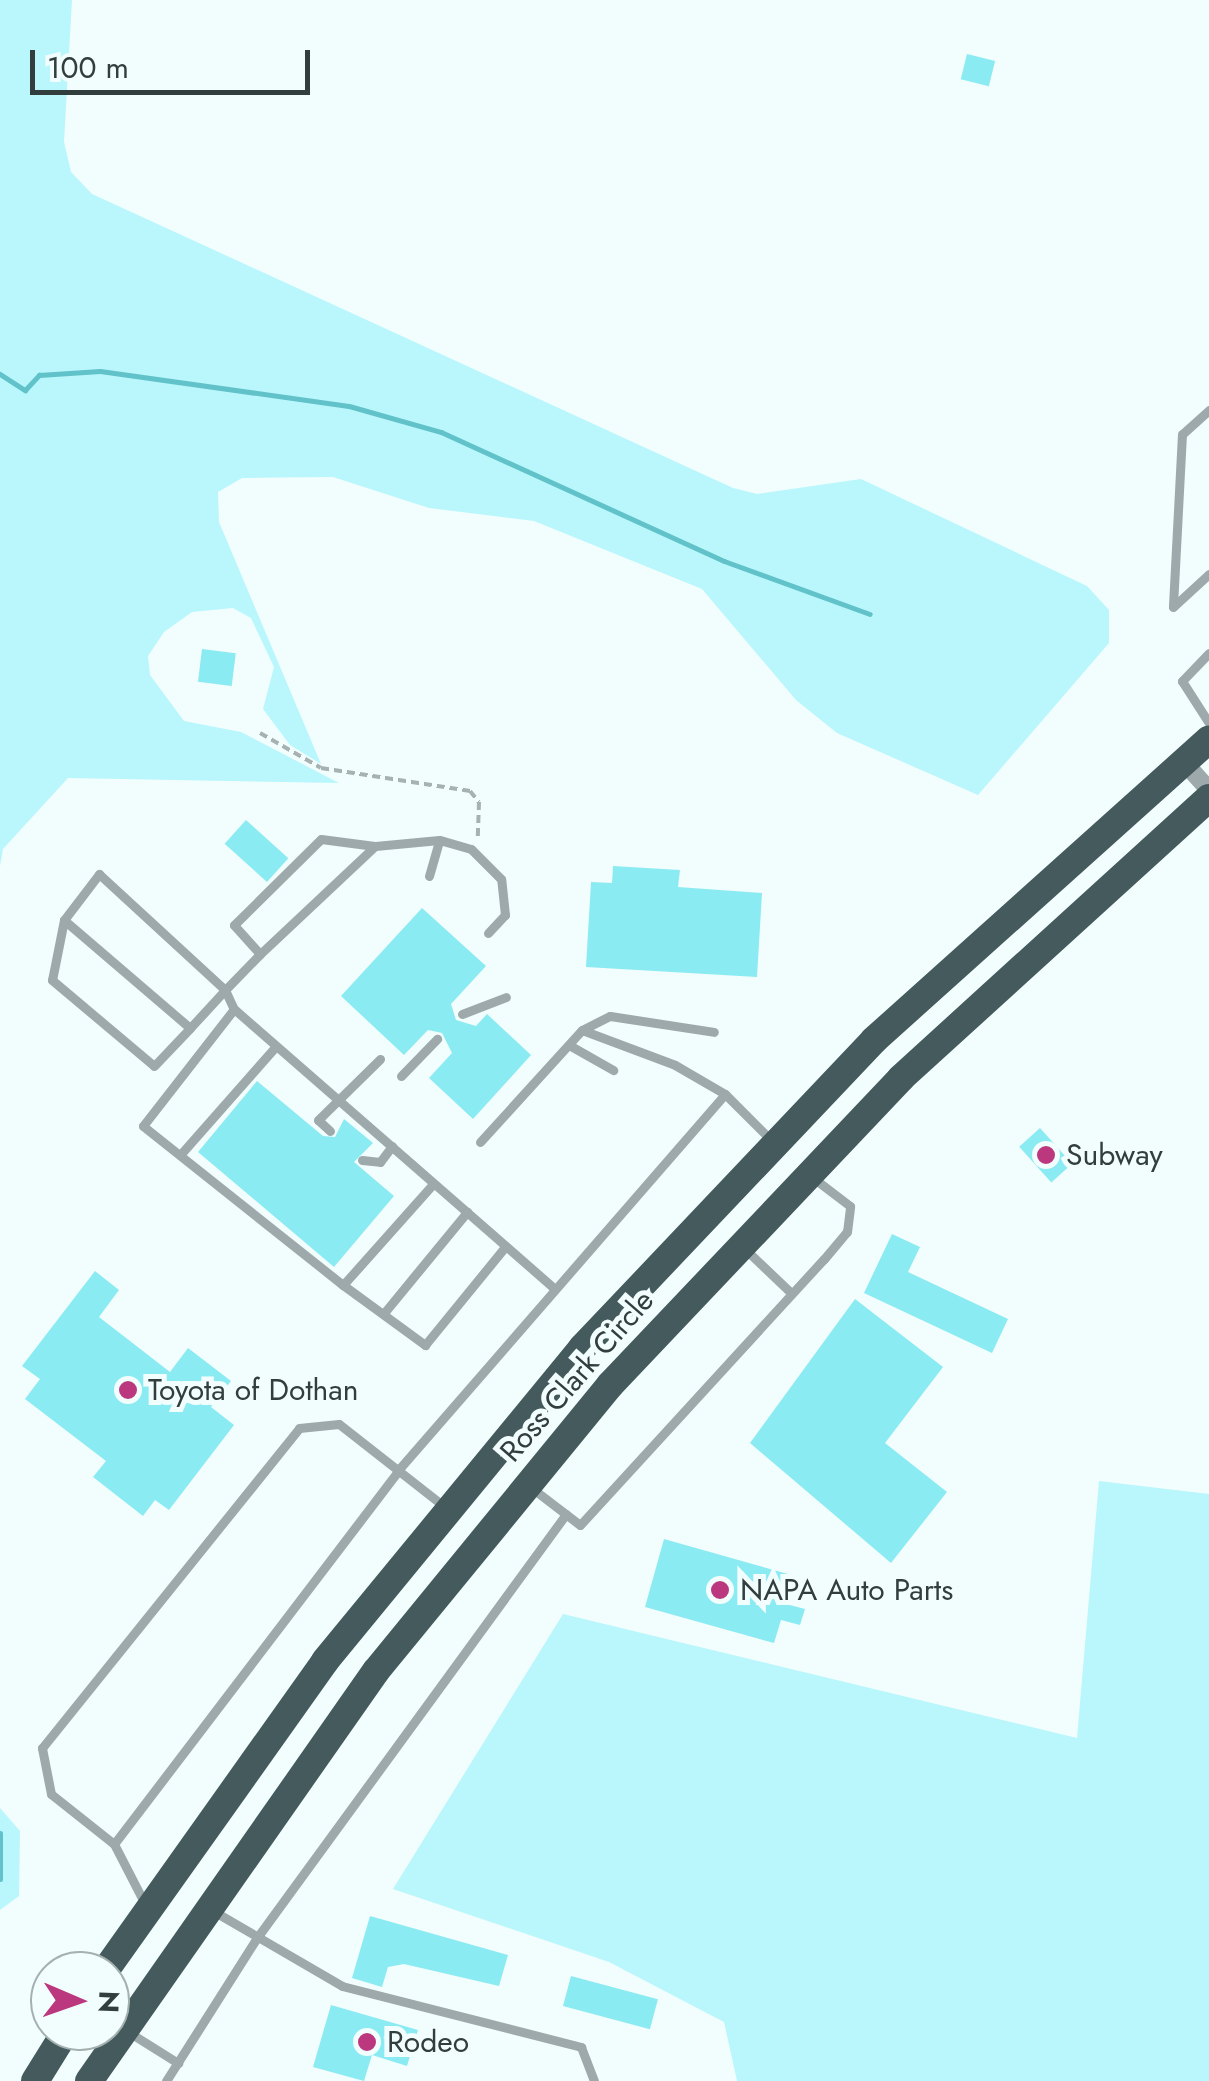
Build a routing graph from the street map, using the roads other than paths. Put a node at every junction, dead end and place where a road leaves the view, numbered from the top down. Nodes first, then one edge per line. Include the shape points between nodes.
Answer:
1 (1209, 410) edge
2 (1209, 574) edge
3 (1209, 653) edge
4 (1209, 723) edge
5 (1209, 738) edge
6 (1183, 761) junction
7 (1209, 790) edge
8 (1209, 798) edge
9 (438, 840) junction
10 (375, 846) junction
11 (429, 876) dead end
12 (64, 920) junction
13 (488, 933) dead end
14 (260, 954) junction
15 (939, 976) junction
16 (225, 990) junction
17 (506, 997) dead end
18 (234, 1008) junction
19 (972, 1010) junction
20 (462, 1014) dead end
21 (190, 1028) junction
22 (582, 1030) junction
23 (714, 1032) dead end
24 (437, 1039) dead end
25 (569, 1045) junction
26 (276, 1046) junction
27 (380, 1058) dead end
28 (613, 1070) dead end
29 (401, 1076) dead end
30 (725, 1094) junction
31 (341, 1100) junction
32 (330, 1131) dead end
33 (772, 1140) junction
34 (480, 1142) dead end
35 (392, 1146) junction
36 (180, 1155) junction
37 (362, 1160) dead end
38 (806, 1173) junction
39 (433, 1184) junction
40 (467, 1212) junction
41 (739, 1244) junction
42 (505, 1247) junction
43 (343, 1285) junction
44 (553, 1287) junction
45 (789, 1292) junction
46 (384, 1313) junction
47 (400, 1468) junction
48 (526, 1484) junction
49 (446, 1507) junction
50 (566, 1514) junction
51 (483, 1535) junction
52 (114, 1844) junction
53 (168, 1878) junction
54 (205, 1905) junction
55 (147, 1908) junction
56 (256, 1939) junction
57 (118, 1951) edge
58 (130, 2016) edge
59 (130, 2033) edge
60 (54, 2051) edge
61 (108, 2051) edge
62 (178, 2063) junction
63 (35, 2081) edge
64 (89, 2081) edge
65 (166, 2081) edge
66 (594, 2081) edge

1 - 2 lane via 1182,434 1173,607
3 - 4 lane via 1182,681
5 - 6 highway, Ross Clark Circle
6 - 7 street
6 - 15 highway, Ross Clark Circle
8 - 19 highway, Ross Clark Circle
9 - 10 lane
9 - 11 lane
9 - 13 lane via 470,848 501,879 505,916
10 - 14 lane
10 - 14 lane via 321,838 234,925
12 - 16 lane via 99,874
12 - 21 lane
12 - 21 lane via 52,980 154,1066
14 - 16 lane
15 - 19 highway
15 - 33 highway, Ross Clark Circle
16 - 18 lane
16 - 21 lane
17 - 20 lane
18 - 26 lane
18 - 36 lane via 143,1126
19 - 38 highway, Ross Clark Circle
22 - 23 lane via 610,1016
22 - 25 lane
22 - 30 lane
24 - 29 lane
25 - 28 lane
25 - 34 lane
26 - 31 lane
26 - 36 lane
27 - 31 lane
30 - 33 lane
30 - 44 lane
31 - 32 lane via 318,1120
31 - 35 lane
33 - 38 highway
33 - 49 highway, Ross Clark Circle
35 - 37 lane via 380,1162
35 - 39 lane
36 - 43 lane
38 - 41 highway, Ross Clark Circle
38 - 45 lane via 850,1206 847,1232
39 - 40 lane
39 - 43 lane
40 - 42 lane
40 - 46 lane
41 - 45 lane
41 - 48 highway, Ross Clark Circle
42 - 44 lane
42 - 46 lane via 425,1345
43 - 46 lane
44 - 47 lane
45 - 50 lane via 580,1525
47 - 49 lane
47 - 52 lane
47 - 52 lane via 339,1424 299,1428 42,1748 50,1794
48 - 50 lane
48 - 51 highway, Ross Clark Circle
49 - 51 highway
49 - 53 highway, Ross Clark Circle
50 - 56 lane
51 - 54 highway, Ross Clark Circle
52 - 55 lane
53 - 54 highway
53 - 55 highway, Ross Clark Circle
54 - 56 lane
54 - 58 highway, Ross Clark Circle
55 - 57 highway, Ross Clark Circle
56 - 62 lane
56 - 66 lane via 342,1986 581,2047
59 - 62 lane
60 - 63 highway
61 - 64 highway, Ross Clark Circle
62 - 65 lane

